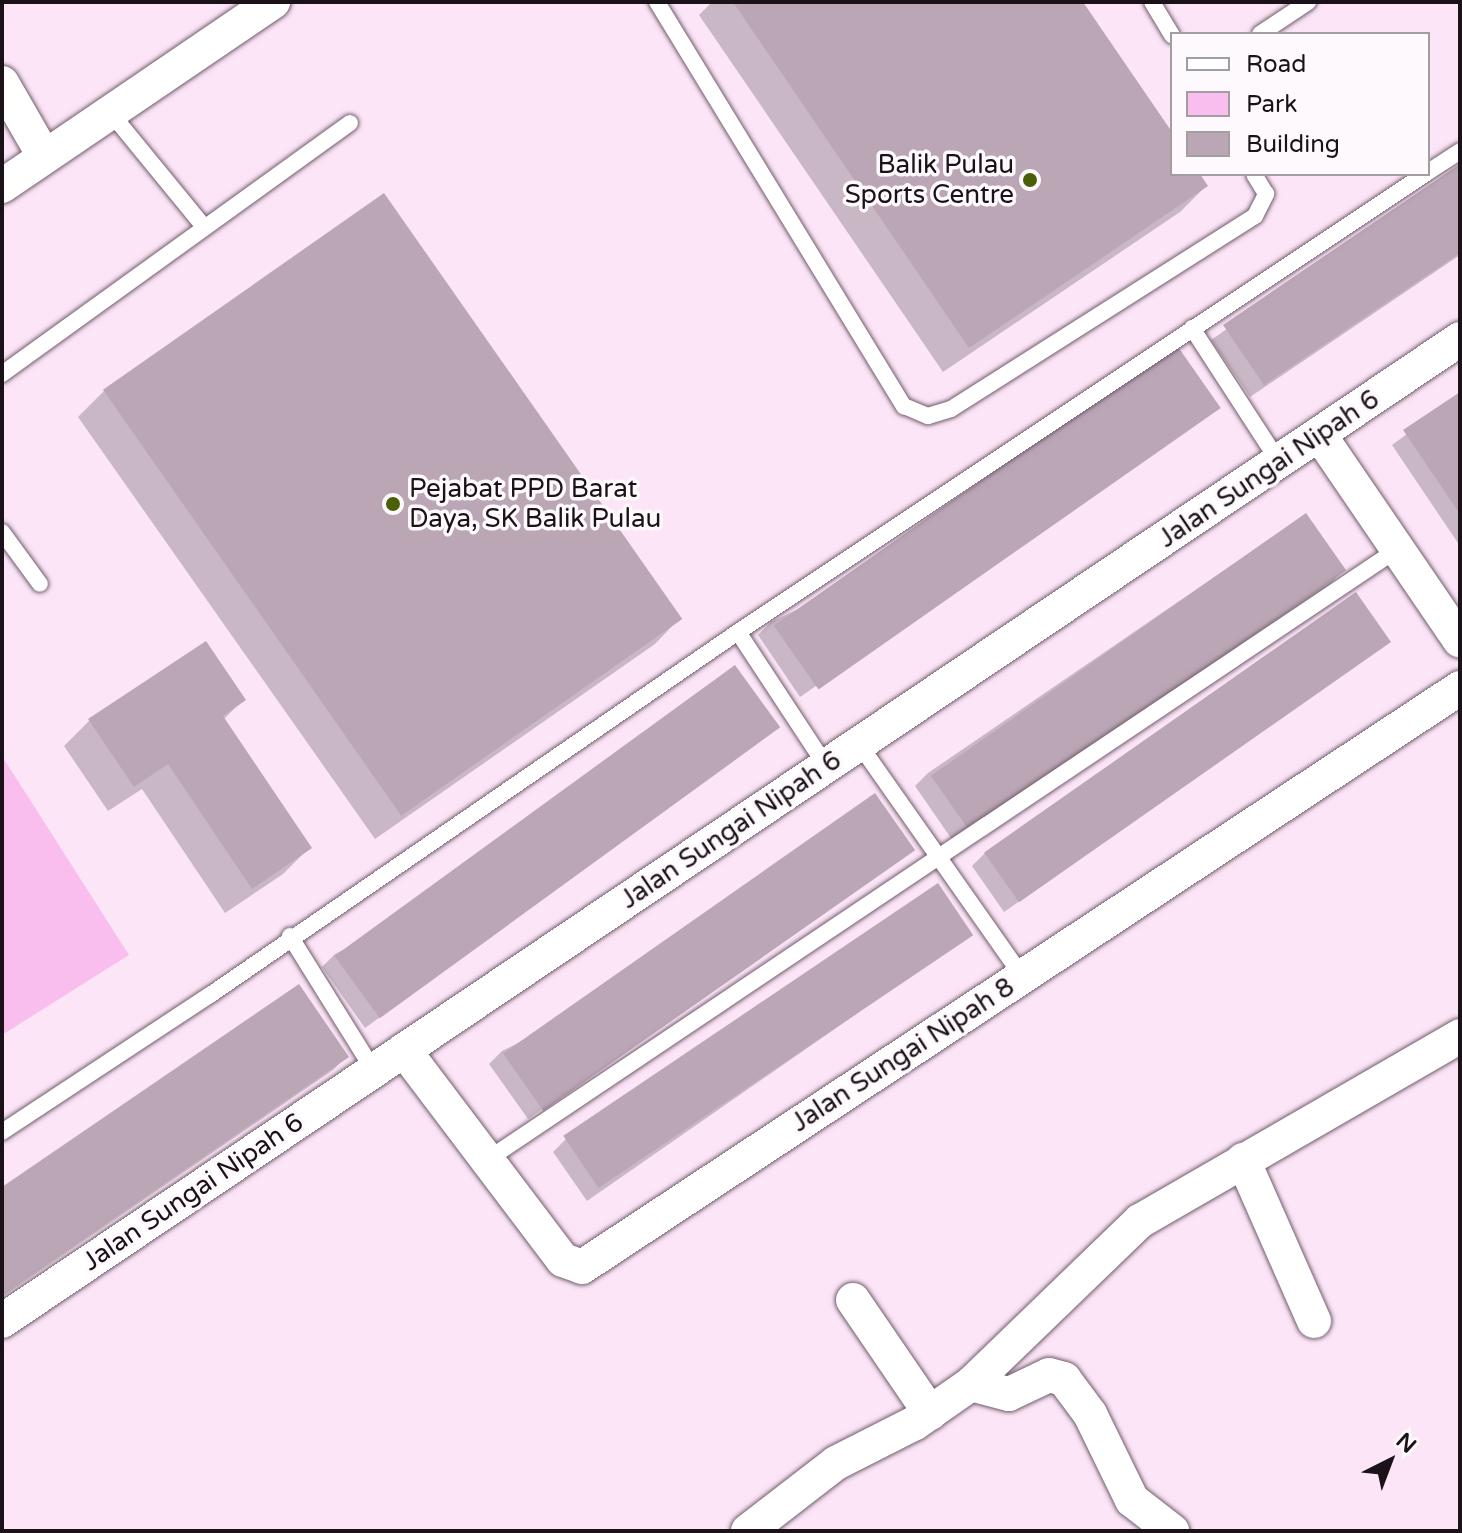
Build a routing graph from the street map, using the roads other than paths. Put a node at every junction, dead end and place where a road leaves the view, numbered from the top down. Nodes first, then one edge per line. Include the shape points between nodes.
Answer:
1 (273, 2) edge
2 (657, 2) edge
3 (1308, 2) edge
4 (1155, 3) edge
5 (1170, 32) edge
6 (1263, 32) edge
7 (2, 83) edge
8 (110, 112) junction
9 (350, 123) dead end
10 (1460, 151) edge
11 (44, 156) junction
12 (1430, 171) edge
13 (1255, 176) edge
14 (1422, 176) edge
15 (2, 186) edge
16 (204, 227) junction
17 (1192, 328) junction
18 (1460, 339) edge
19 (2, 374) edge
20 (1319, 434) junction
21 (1279, 462) junction
22 (2, 532) edge
23 (1398, 549) junction
24 (40, 584) dead end
25 (738, 632) junction
26 (1460, 641) edge
27 (1460, 688) edge
28 (859, 744) junction
29 (826, 766) junction
30 (940, 860) junction
31 (290, 936) junction
32 (1022, 976) junction
33 (1460, 1036) edge
34 (404, 1050) junction
35 (374, 1071) junction
36 (2, 1132) edge
37 (487, 1160) junction
38 (1243, 1160) junction
39 (853, 1300) dead end
40 (2, 1321) edge
41 (1314, 1321) dead end
42 (971, 1384) junction
43 (930, 1413) junction
44 (748, 1531) edge
45 (1172, 1531) edge

1 - 8 street
2 - 13 lane via 904,406 928,416 951,409 1255,216 1266,194
3 - 6 lane
4 - 5 lane
7 - 11 street
8 - 11 street
8 - 16 lane
9 - 16 lane
10 - 12 lane
11 - 15 street
14 - 17 lane
16 - 19 lane
17 - 21 lane
17 - 25 lane
18 - 20 street, Jalan Sungai Nipah 6
20 - 21 street, Jalan Sungai Nipah 6
20 - 23 street
21 - 28 street, Jalan Sungai Nipah 6
22 - 24 lane
23 - 26 street
23 - 30 lane
25 - 29 lane
25 - 31 lane via 436,842
27 - 32 street, Jalan Sungai Nipah 8
28 - 29 street, Jalan Sungai Nipah 6
28 - 30 lane
29 - 34 street, Jalan Sungai Nipah 6
30 - 32 lane
30 - 37 lane
31 - 35 lane
31 - 36 lane
32 - 37 street, Jalan Sungai Nipah 8 via 582,1267 563,1260
33 - 38 street
34 - 35 street, Jalan Sungai Nipah 6
34 - 37 street, Jalan Sungai Nipah 8
35 - 40 street, Jalan Sungai Nipah 6
38 - 41 street
38 - 42 street via 1140,1221 1106,1248 1040,1323
39 - 43 street
42 - 43 street
42 - 45 street via 1009,1394 1049,1375 1064,1379 1090,1414 1132,1500
43 - 44 street via 836,1463

